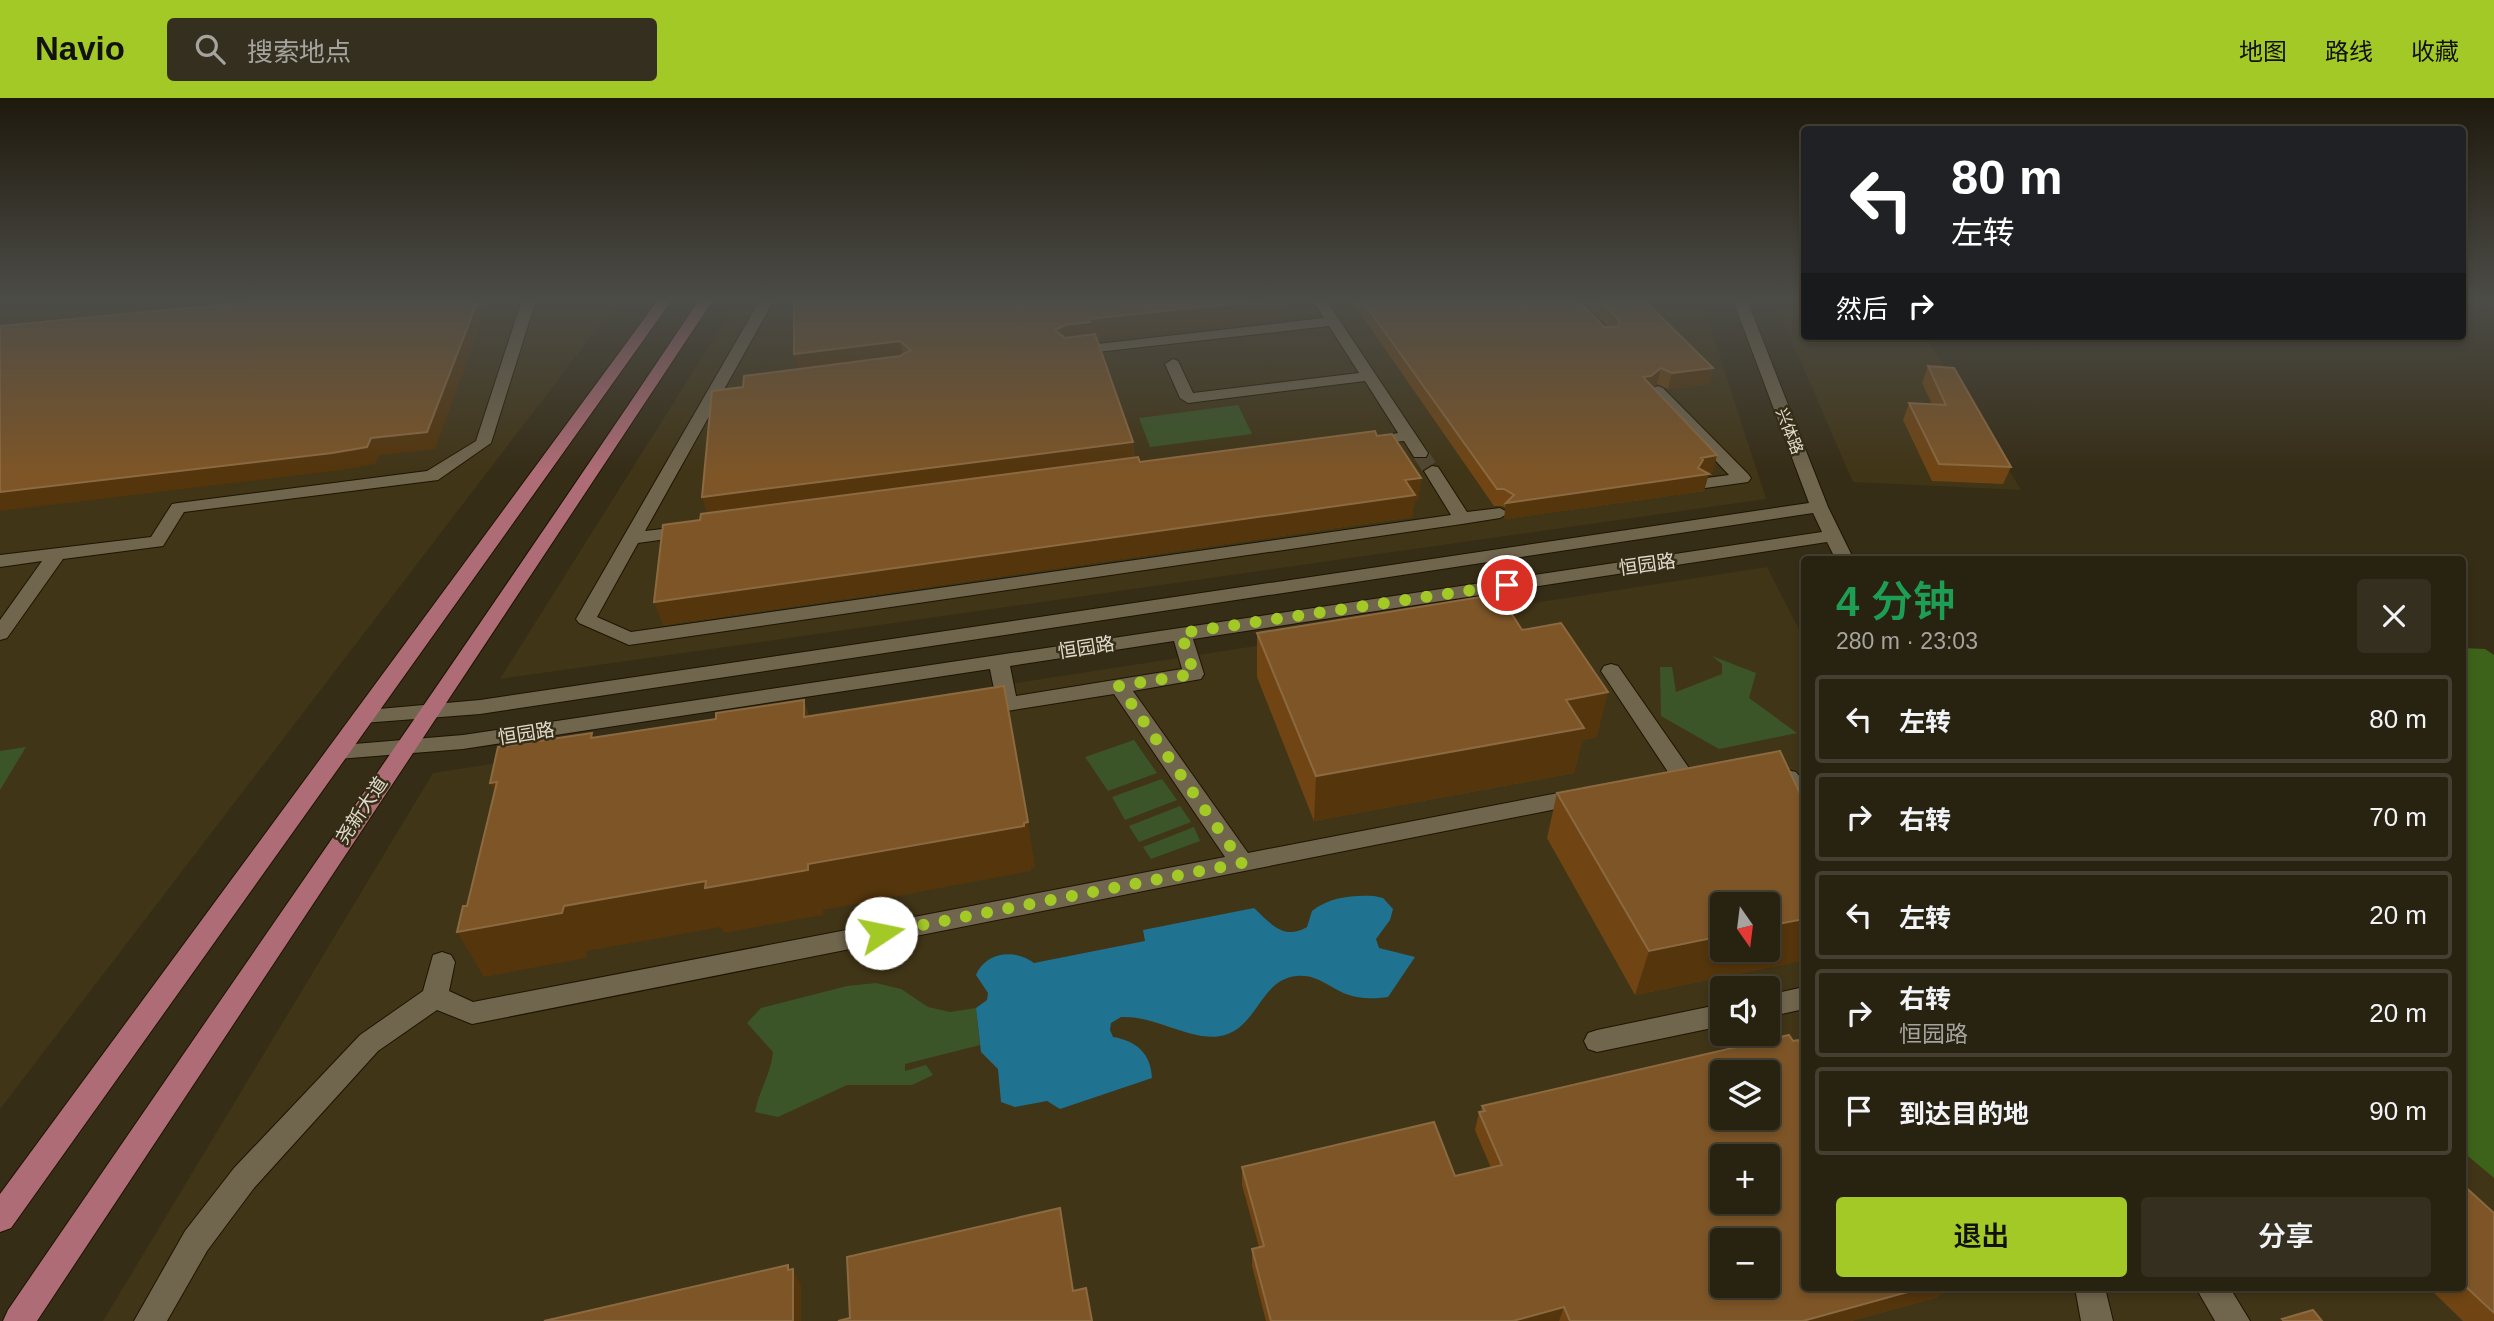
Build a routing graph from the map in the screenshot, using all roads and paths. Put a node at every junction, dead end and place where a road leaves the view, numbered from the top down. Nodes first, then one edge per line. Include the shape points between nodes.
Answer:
1 (511, 357) edge
2 (624, 357) edge
3 (668, 357) edge
4 (739, 357) edge
5 (1357, 357) edge
6 (1762, 357) edge
7 (1174, 365) dead end
8 (1369, 376) junction
9 (1658, 390) edge
10 (1408, 436) junction
11 (1353, 444) edge
12 (1420, 453) tunnel mouth
13 (1432, 471) tunnel mouth
14 (1705, 484) edge
15 (1819, 507) junction
16 (1500, 513) dead end
17 (1462, 519) junction
18 (702, 529) edge
19 (1833, 536) junction
20 (632, 538) junction
21 (57, 554) junction
22 (1842, 556) edge
23 (0, 561) edge
24 (1158, 605) junction
25 (0, 634) edge
26 (1175, 634) junction
27 (999, 661) junction
28 (1611, 671) dead end
29 (1119, 686) junction
30 (430, 711) junction
31 (362, 716) junction
32 (404, 747) junction
33 (338, 751) junction
34 (1754, 769) edge
35 (1707, 774) edge
36 (1684, 777) junction
37 (1643, 785) edge
38 (1603, 793) edge
39 (1801, 793) edge
40 (1242, 863) junction
41 (442, 962) dead end
42 (435, 997) junction
43 (1801, 999) edge
44 (1780, 1003) edge
45 (1710, 1017) edge
46 (1597, 1041) dead end
47 (0, 1218) edge
48 (2091, 1291) edge
49 (2213, 1291) edge
50 (19, 1321) edge
51 (150, 1321) edge
52 (2097, 1321) edge
53 (2234, 1321) edge

1 - 21 street via 484,443 432,476 178,508 157,542
2 - 31 main road
3 - 30 main road, 尧新大道
4 - 20 street
5 - 8 street
6 - 15 street, 兴体路
7 - 8 street via 1188,398
8 - 10 street
9 - 14 street via 1742,478
10 - 11 street
10 - 12 street
13 - 17 street
15 - 19 street, 兴体路
15 - 24 street, 恒园路
16 - 17 street
17 - 20 street via 629,639 586,619
18 - 20 street
19 - 22 street, 兴体路
19 - 26 street, 恒园路
21 - 23 street
21 - 25 street
24 - 26 street
24 - 30 street, 恒园路
26 - 27 street, 恒园路
26 - 29 street via 1194,674
27 - 29 street via 1007,704
27 - 32 street, 恒园路
28 - 36 street
29 - 40 street
30 - 31 street, 恒园路
30 - 32 main road, 尧新大道
31 - 33 main road
32 - 33 street, 恒园路
32 - 50 main road, 尧新大道
33 - 47 main road
34 - 39 street via 1788,778
35 - 36 street
36 - 37 street
38 - 40 street
40 - 42 street via 472,1013
41 - 42 street
42 - 51 street via 369,1043 244,1178 196,1241
43 - 44 street
45 - 46 street
48 - 52 street
49 - 53 street

